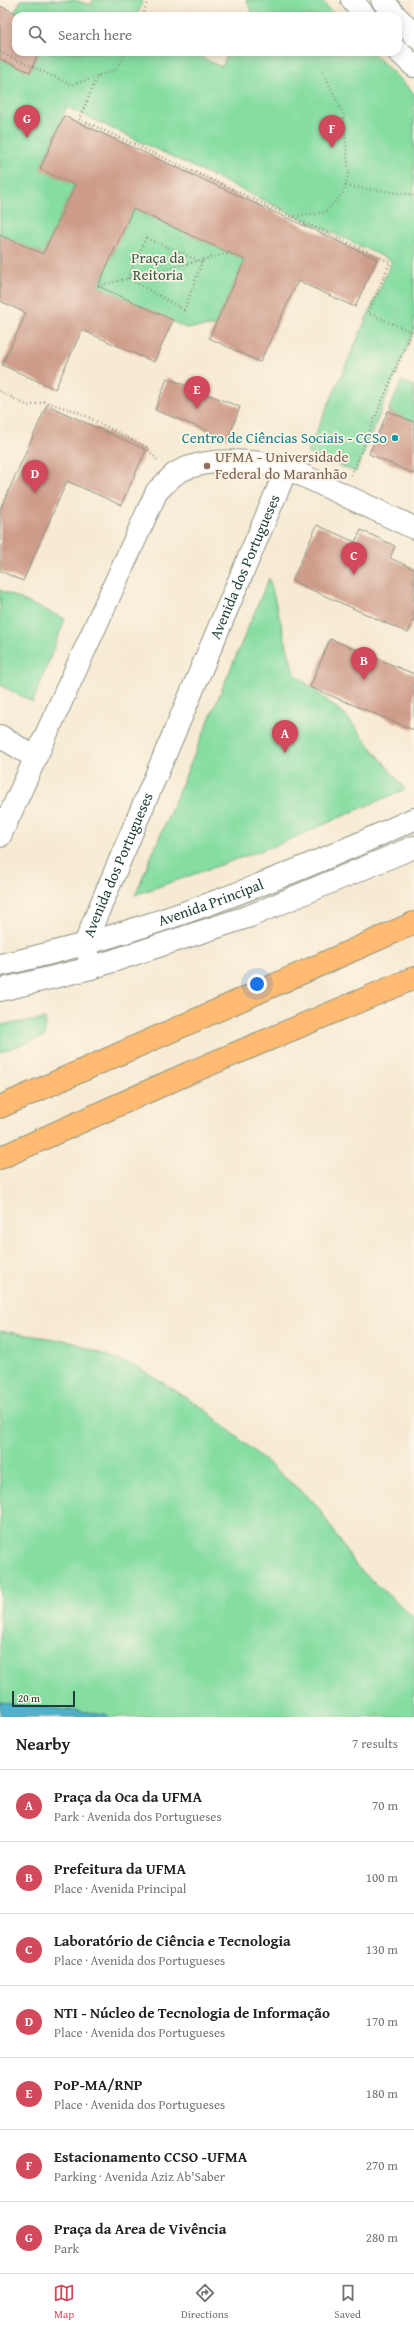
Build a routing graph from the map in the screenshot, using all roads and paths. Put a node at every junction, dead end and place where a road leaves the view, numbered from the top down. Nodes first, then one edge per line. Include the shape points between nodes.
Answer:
1 (148, 0) edge
2 (352, 0) edge
3 (382, 0) edge
4 (144, 12) edge
5 (362, 12) edge
6 (393, 12) edge
7 (402, 23) edge
8 (414, 36) edge
9 (0, 52) edge
10 (402, 55) edge
11 (124, 56) edge
12 (414, 66) edge
13 (322, 69) dead end
14 (98, 76) junction
15 (346, 186) junction
16 (229, 187) junction
17 (227, 191) dead end
18 (414, 195) edge
19 (291, 217) junction
20 (230, 253) dead end
21 (202, 262) junction
22 (128, 278) junction
23 (98, 286) dead end
24 (414, 325) edge
25 (412, 332) edge
26 (0, 391) edge
27 (166, 459) dead end
28 (287, 468) junction
29 (344, 471) dead end
30 (414, 528) edge
31 (0, 736) edge
32 (34, 757) junction
33 (414, 819) edge
34 (0, 836) edge
35 (414, 847) edge
36 (414, 923) edge
37 (86, 942) junction
38 (0, 965) edge
39 (91, 968) junction
40 (411, 982) edge
41 (0, 990) edge
42 (0, 1107) edge
43 (0, 1158) edge

1 - 4 path
2 - 5 street
3 - 6 street
7 - 8 street
9 - 14 path via 72,85
10 - 12 street
11 - 14 path via 114,70
13 - 15 path via 342,114 350,173
14 - 16 path via 79,119
15 - 18 path
15 - 19 path via 344,193 325,212
16 - 17 path
16 - 19 path
19 - 25 path via 390,262 368,313
20 - 21 path
21 - 22 path
21 - 22 path via 146,238
21 - 22 path via 184,310
22 - 23 path
24 - 25 path
25 - 29 path via 351,474
26 - 27 path via 28,406 44,402 76,411 146,447 158,461
28 - 30 street
28 - 32 street via 255,461 199,466 176,474 157,492
28 - 37 street, Avenida dos Portugueses
31 - 32 street
32 - 34 street
33 - 37 street, Avenida Principal via 336,855 192,911
35 - 39 street, Avenida Principal via 250,916
36 - 42 highway
37 - 38 street, Avenida Principal
37 - 39 street, Avenida dos Portugueses
39 - 41 street, Avenida Principal
40 - 43 highway via 189,1073

